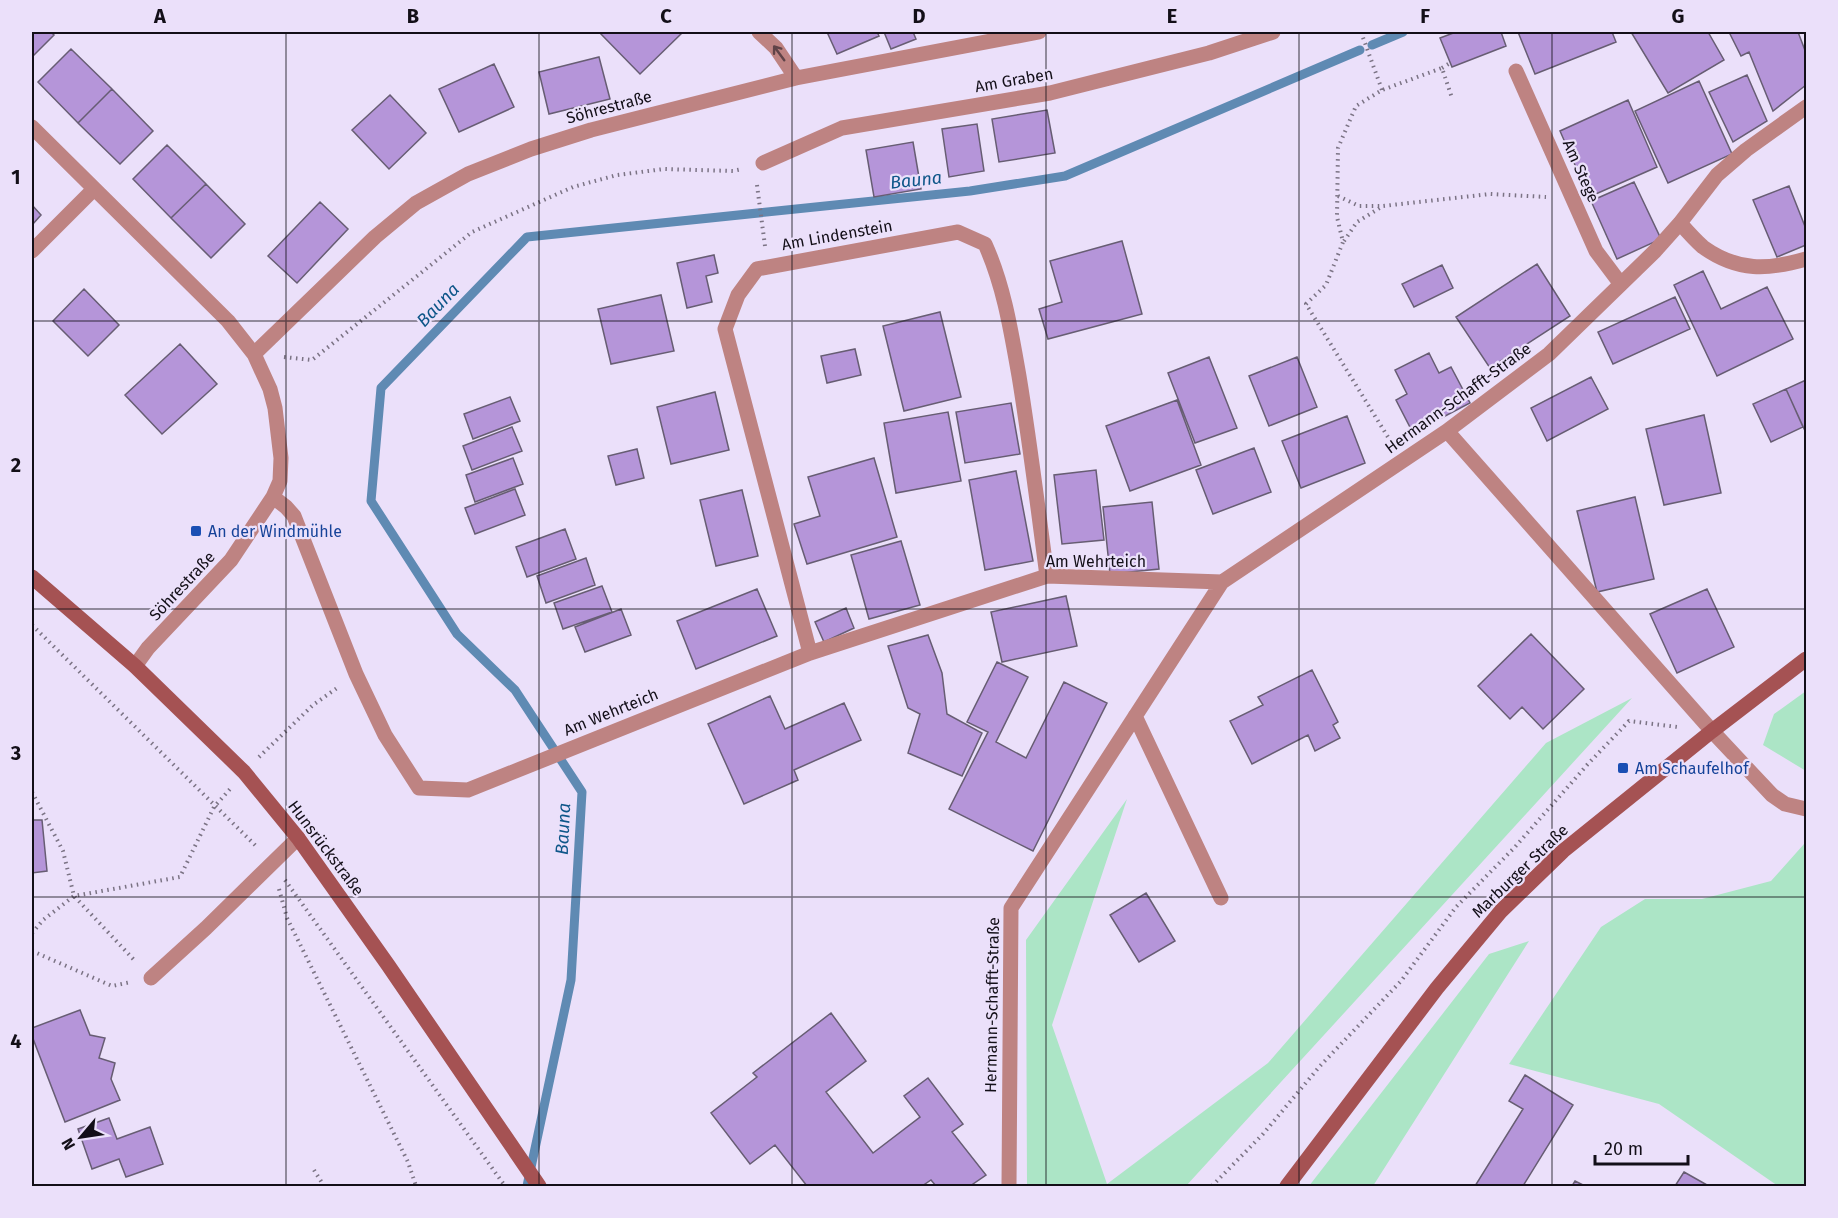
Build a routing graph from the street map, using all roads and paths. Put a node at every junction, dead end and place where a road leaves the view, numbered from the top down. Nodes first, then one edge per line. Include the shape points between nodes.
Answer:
1 (759, 32) edge
2 (1039, 32) edge
3 (1273, 32) edge
4 (1361, 32) edge
5 (1450, 63) dead end
6 (1442, 68) junction
7 (1516, 71) dead end
8 (796, 78) junction
9 (1382, 90) junction
10 (1452, 98) dead end
11 (1806, 107) edge
12 (32, 127) edge
13 (763, 163) joint
14 (94, 189) junction
15 (759, 189) dead end
16 (1338, 196) junction
17 (1573, 199) junction
18 (1383, 206) junction
19 (1680, 223) junction
20 (1344, 242) junction
21 (765, 250) dead end
22 (32, 251) edge
23 (1806, 259) edge
24 (1620, 283) junction
25 (254, 354) junction
26 (1447, 430) junction
27 (1402, 461) junction
28 (273, 497) junction
29 (1047, 576) junction
30 (32, 577) edge
31 (1222, 582) junction
32 (32, 625) edge
33 (810, 652) junction
34 (1806, 659) edge
35 (135, 666) junction
36 (356, 675) junction
37 (1135, 716) junction
38 (1712, 732) junction
39 (265, 752) dead end
40 (32, 792) edge
41 (214, 807) junction
42 (1806, 808) edge
43 (298, 838) junction
44 (272, 862) junction
45 (74, 896) junction
46 (1221, 898) dead end
47 (32, 933) edge
48 (32, 951) edge
49 (151, 978) junction
50 (314, 1170) dead end
51 (324, 1186) edge
52 (416, 1186) edge
53 (505, 1186) edge
54 (538, 1186) edge
55 (1009, 1186) edge
56 (1212, 1186) edge
57 (1287, 1186) edge

8 -> 1 street via 776,48
2 - 8 street, Söhrestraße
3 - 13 street, Am Graben via 1209,53 1050,93 842,128
4 - 9 path
5 - 6 path
6 - 9 path
6 - 10 path
7 - 17 street, Am Stege
8 - 25 street, Söhrestraße via 591,130 468,174 416,203 375,237
9 - 16 path via 1356,106 1338,148
11 - 19 street, Hermann-Schafft-Straße via 1717,175
12 - 14 street
13 - 25 path via 733,171 664,169 629,173 573,187 472,232 312,360
14 - 22 street
14 - 25 street via 228,321
15 - 21 path
16 - 18 path via 1359,206
16 - 20 path via 1337,217
17 - 18 path via 1490,194
17 - 24 street, Am Stege via 1596,250
18 - 20 path via 1357,222
19 - 23 street via 1703,246 1753,268 1779,267
19 - 24 street, Hermann-Schafft-Straße
20 - 27 path via 1326,285 1306,304
24 - 26 street, Hermann-Schafft-Straße via 1549,354
25 - 28 street via 275,408 281,458 280,481
26 - 27 street, Hermann-Schafft-Straße
26 - 38 street
27 - 31 street, Hermann-Schafft-Straße
28 - 35 street, Söhrestraße via 231,560
28 - 36 street, Am Wehrteich via 286,507 300,528
29 - 31 street, Am Wehrteich
29 - 33 street, Am Wehrteich
29 - 33 street, Am Lindenstein via 1008,312 986,244 958,232 757,269 738,295 725,329
30 - 35 street, Hunsrückstraße
31 - 37 street, Hermann-Schafft-Straße
32 - 41 path
33 - 36 street, Am Wehrteich via 468,790 419,788 386,735
34 - 38 street, Marburger Straße
35 - 43 street, Hunsrückstraße via 244,772
36 - 39 path via 313,705
37 - 46 street
37 - 55 street, Hermann-Schafft-Straße via 1011,908
38 - 42 street via 1772,795 1785,804
38 - 56 path via 1629,721 1515,848 1456,907 1401,981
38 - 57 street, Marburger Straße via 1563,851 1501,911 1437,988
40 - 45 path via 63,851
41 - 44 path
41 - 45 path via 180,877
43 - 44 street
43 - 54 street, Hunsrückstraße
44 - 49 street
44 - 52 path via 287,918 408,1162
44 - 53 path
45 - 47 path
45 - 49 path
48 - 49 path via 112,986
50 - 51 path

